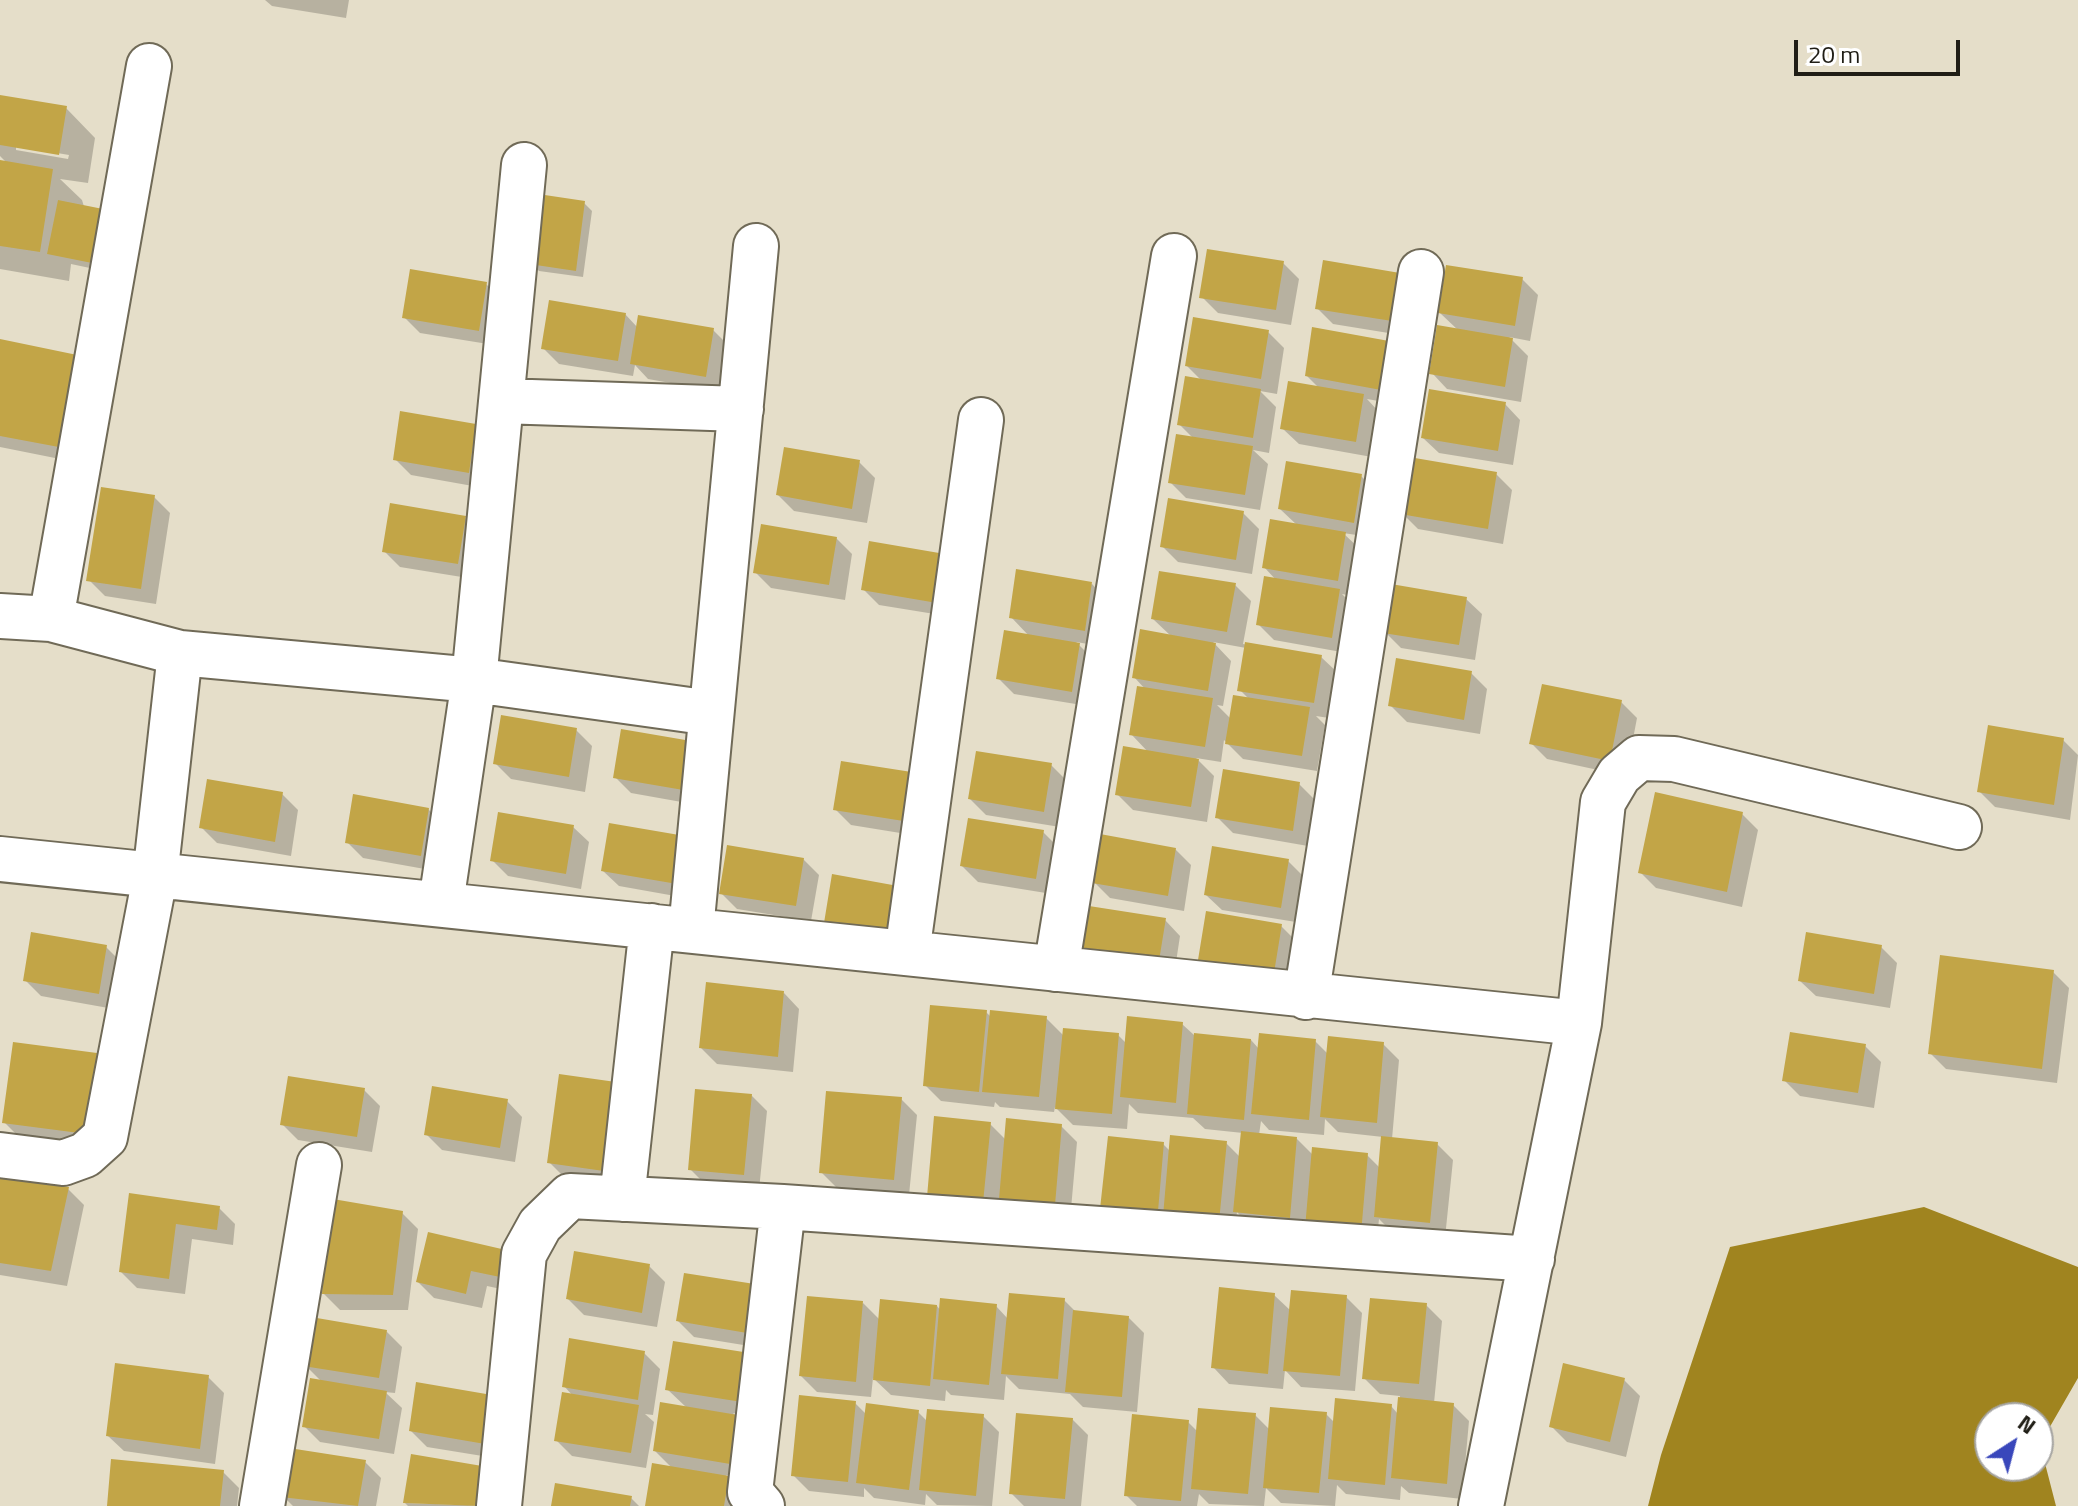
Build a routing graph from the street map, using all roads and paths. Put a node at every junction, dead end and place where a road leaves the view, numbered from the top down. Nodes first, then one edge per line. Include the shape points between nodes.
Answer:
1 (149, 66) dead end
2 (524, 165) dead end
3 (756, 246) dead end
4 (1174, 256) dead end
5 (1421, 272) dead end
6 (501, 401) junction
7 (741, 409) junction
8 (981, 420) dead end
9 (0, 616) edge
10 (51, 619) junction
11 (180, 653) junction
12 (474, 680) junction
13 (711, 713) junction
14 (1959, 827) dead end
15 (0, 859) edge
16 (155, 877) junction
17 (441, 903) junction
18 (671, 928) junction
19 (907, 953) junction
20 (1056, 969) junction
21 (1306, 997) junction
22 (1579, 1023) junction
23 (0, 1155) edge
24 (319, 1165) dead end
25 (622, 1199) junction
26 (783, 1207) junction
27 (1532, 1259) junction
28 (262, 1506) edge
29 (499, 1506) edge
30 (762, 1506) edge
31 (1481, 1506) edge

1 - 10 street
2 - 6 street
3 - 7 street
4 - 20 street
5 - 21 street
6 - 7 street
6 - 12 street
7 - 13 street
8 - 19 street
9 - 10 street
10 - 11 street
11 - 12 street
11 - 16 street
12 - 13 street
12 - 17 street
13 - 18 street
14 - 22 street via 1674,759 1639,758 1619,775 1603,802
15 - 16 street
16 - 17 street
16 - 23 street via 105,1137 85,1155 63,1163
17 - 18 street
18 - 19 street
18 - 25 street
19 - 20 street
20 - 21 street
21 - 22 street
22 - 27 street
24 - 28 street
25 - 26 street
25 - 29 street via 570,1196 540,1225 524,1254
26 - 27 street
26 - 30 street via 750,1492
27 - 31 street

